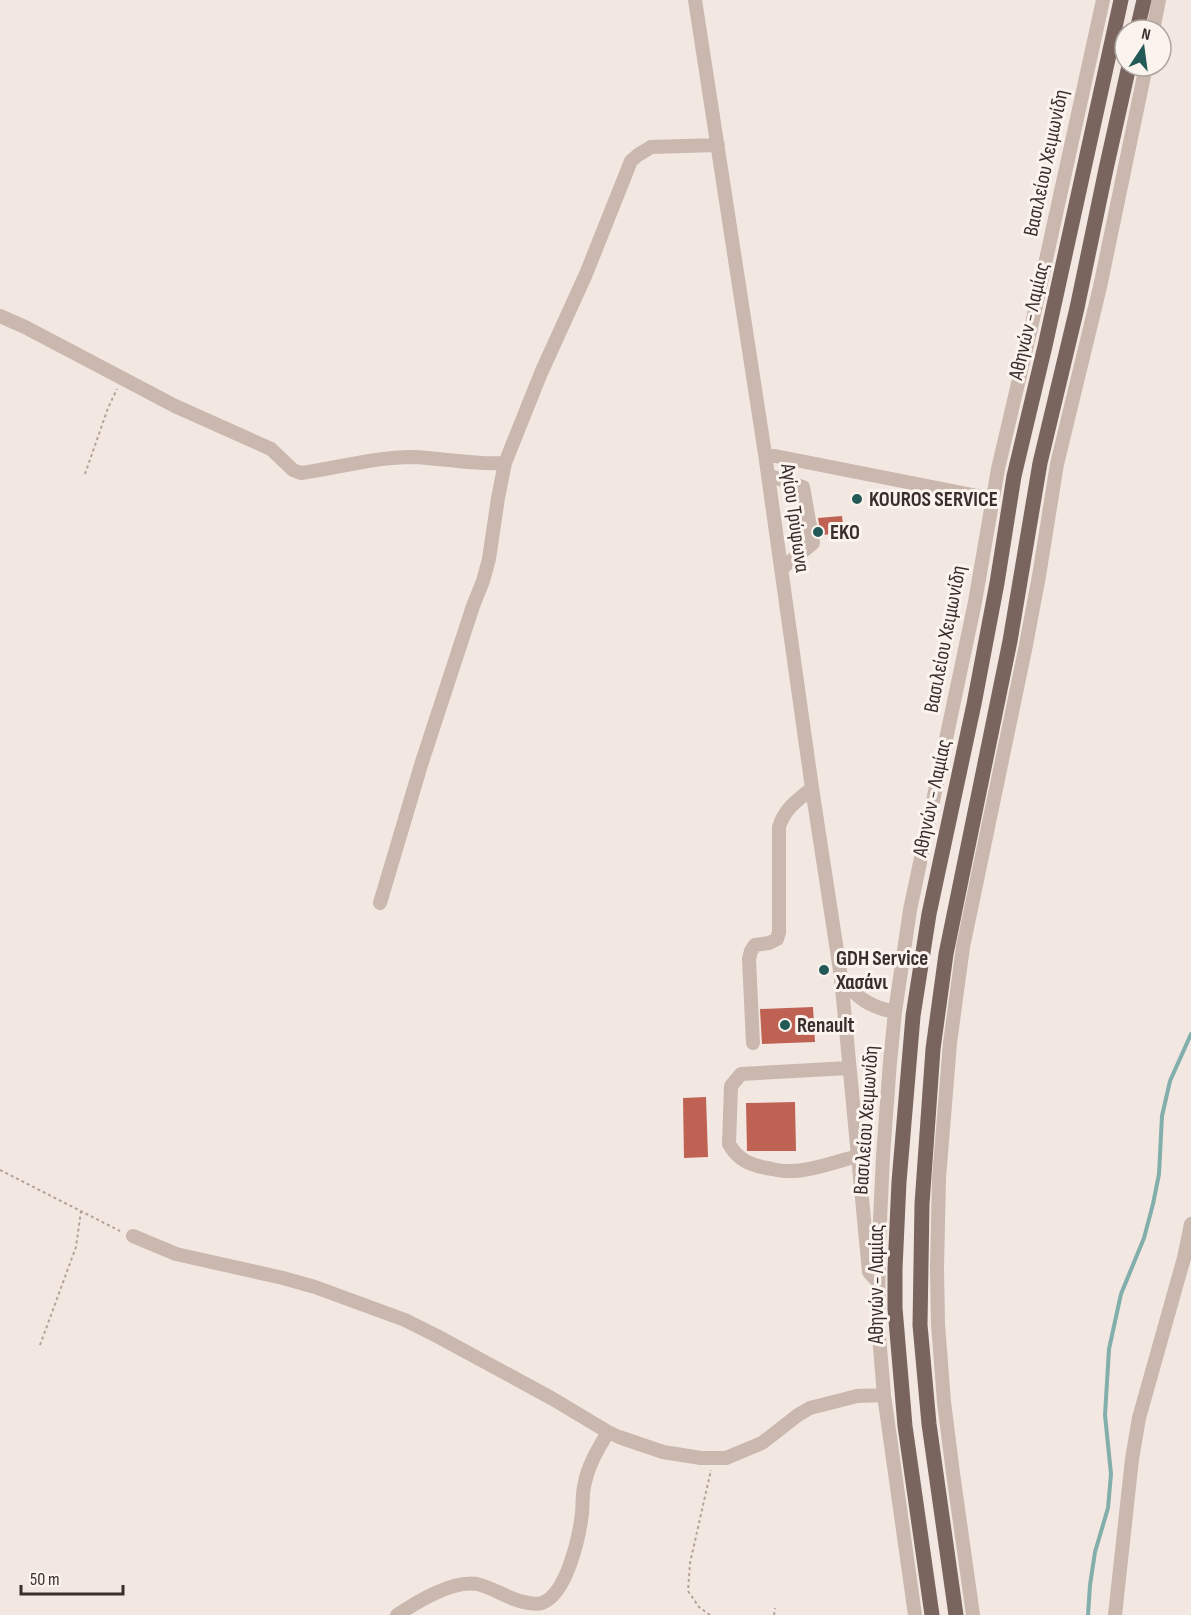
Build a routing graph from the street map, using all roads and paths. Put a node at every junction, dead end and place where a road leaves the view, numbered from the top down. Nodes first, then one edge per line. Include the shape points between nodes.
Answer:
1 (695, 0) edge
2 (1103, 0) edge
3 (1121, 0) edge
4 (1144, 0) edge
5 (1159, 0) edge
6 (1140, 18) edge
7 (1155, 18) edge
8 (1126, 78) edge
9 (1143, 78) edge
10 (718, 145) junction
11 (0, 316) edge
12 (122, 379) junction
13 (765, 454) junction
14 (505, 463) junction
15 (85, 474) dead end
16 (768, 475) junction
17 (993, 499) junction
18 (781, 569) junction
19 (812, 788) junction
20 (380, 903) dead end
21 (841, 977) junction
22 (895, 1012) junction
23 (753, 1043) dead end
24 (849, 1068) junction
25 (858, 1155) junction
26 (0, 1170) edge
27 (81, 1211) junction
28 (1191, 1224) edge
29 (134, 1236) joint
30 (878, 1282) junction
31 (39, 1346) dead end
32 (884, 1395) junction
33 (609, 1432) junction
34 (711, 1458) junction
35 (775, 1608) dead end
36 (397, 1615) edge
37 (710, 1615) edge
38 (774, 1615) edge
39 (915, 1615) edge
40 (932, 1615) edge
41 (956, 1615) edge
42 (973, 1615) edge
43 (1115, 1615) edge

1 - 10 street, Αγίου Τρύφωνα
2 - 17 street, Βασιλείου Χειμωνίδη
3 - 40 main road, Αθηνών - Λαμίας via 1014,476 976,694 927,924 909,1045 898,1182 895,1308 904,1415
4 - 6 main road
5 - 7 street
8 - 41 main road, Αθηνών - Λαμίας via 1042,456 1010,641 946,954 934,1039 922,1204 920,1325 930,1435
9 - 42 street via 1100,286 1057,464 1025,650 963,947 950,1043 939,1178 938,1323
10 - 13 street, Αγίου Τρύφωνα
10 - 14 street via 651,147 631,161
11 - 12 street
12 - 14 street via 271,449 293,470 302,473 387,458
12 - 15 path
13 - 16 street, Αγίου Τρύφωνα
13 - 17 street
14 - 20 street via 483,581
16 - 18 street, Αγίου Τρύφωνα
16 - 18 street via 802,486 813,543
17 - 22 street, Βασιλείου Χειμωνίδη via 980,579 910,910
18 - 19 street, Αγίου Τρύφωνα
19 - 21 street, Αγίου Τρύφωνα
19 - 23 street via 783,815 779,827 779,932 777,939 755,945 749,959
21 - 22 street via 867,1003
21 - 24 street, Αγίου Τρύφωνα
22 - 30 street, Βασιλείου Χειμωνίδη via 884,1131
24 - 25 street, Αγίου Τρύφωνα
24 - 25 street via 741,1074 731,1086 729,1144 741,1160 784,1171 810,1169
25 - 30 street, Αγίου Τρύφωνα via 869,1272
26 - 27 path
27 - 29 path
27 - 31 path via 76,1247
28 - 43 street via 1139,1418
29 - 33 street via 176,1254 315,1287 405,1320
30 - 32 street, Βασιλείου Χειμωνίδη
32 - 34 street via 857,1396 810,1408 762,1443 726,1458
32 - 39 street, Βασιλείου Χειμωνίδη
33 - 34 street via 663,1452
33 - 36 street via 589,1465 577,1544 555,1595 541,1604 530,1604 477,1584 456,1585
34 - 37 path via 688,1591
35 - 38 path

